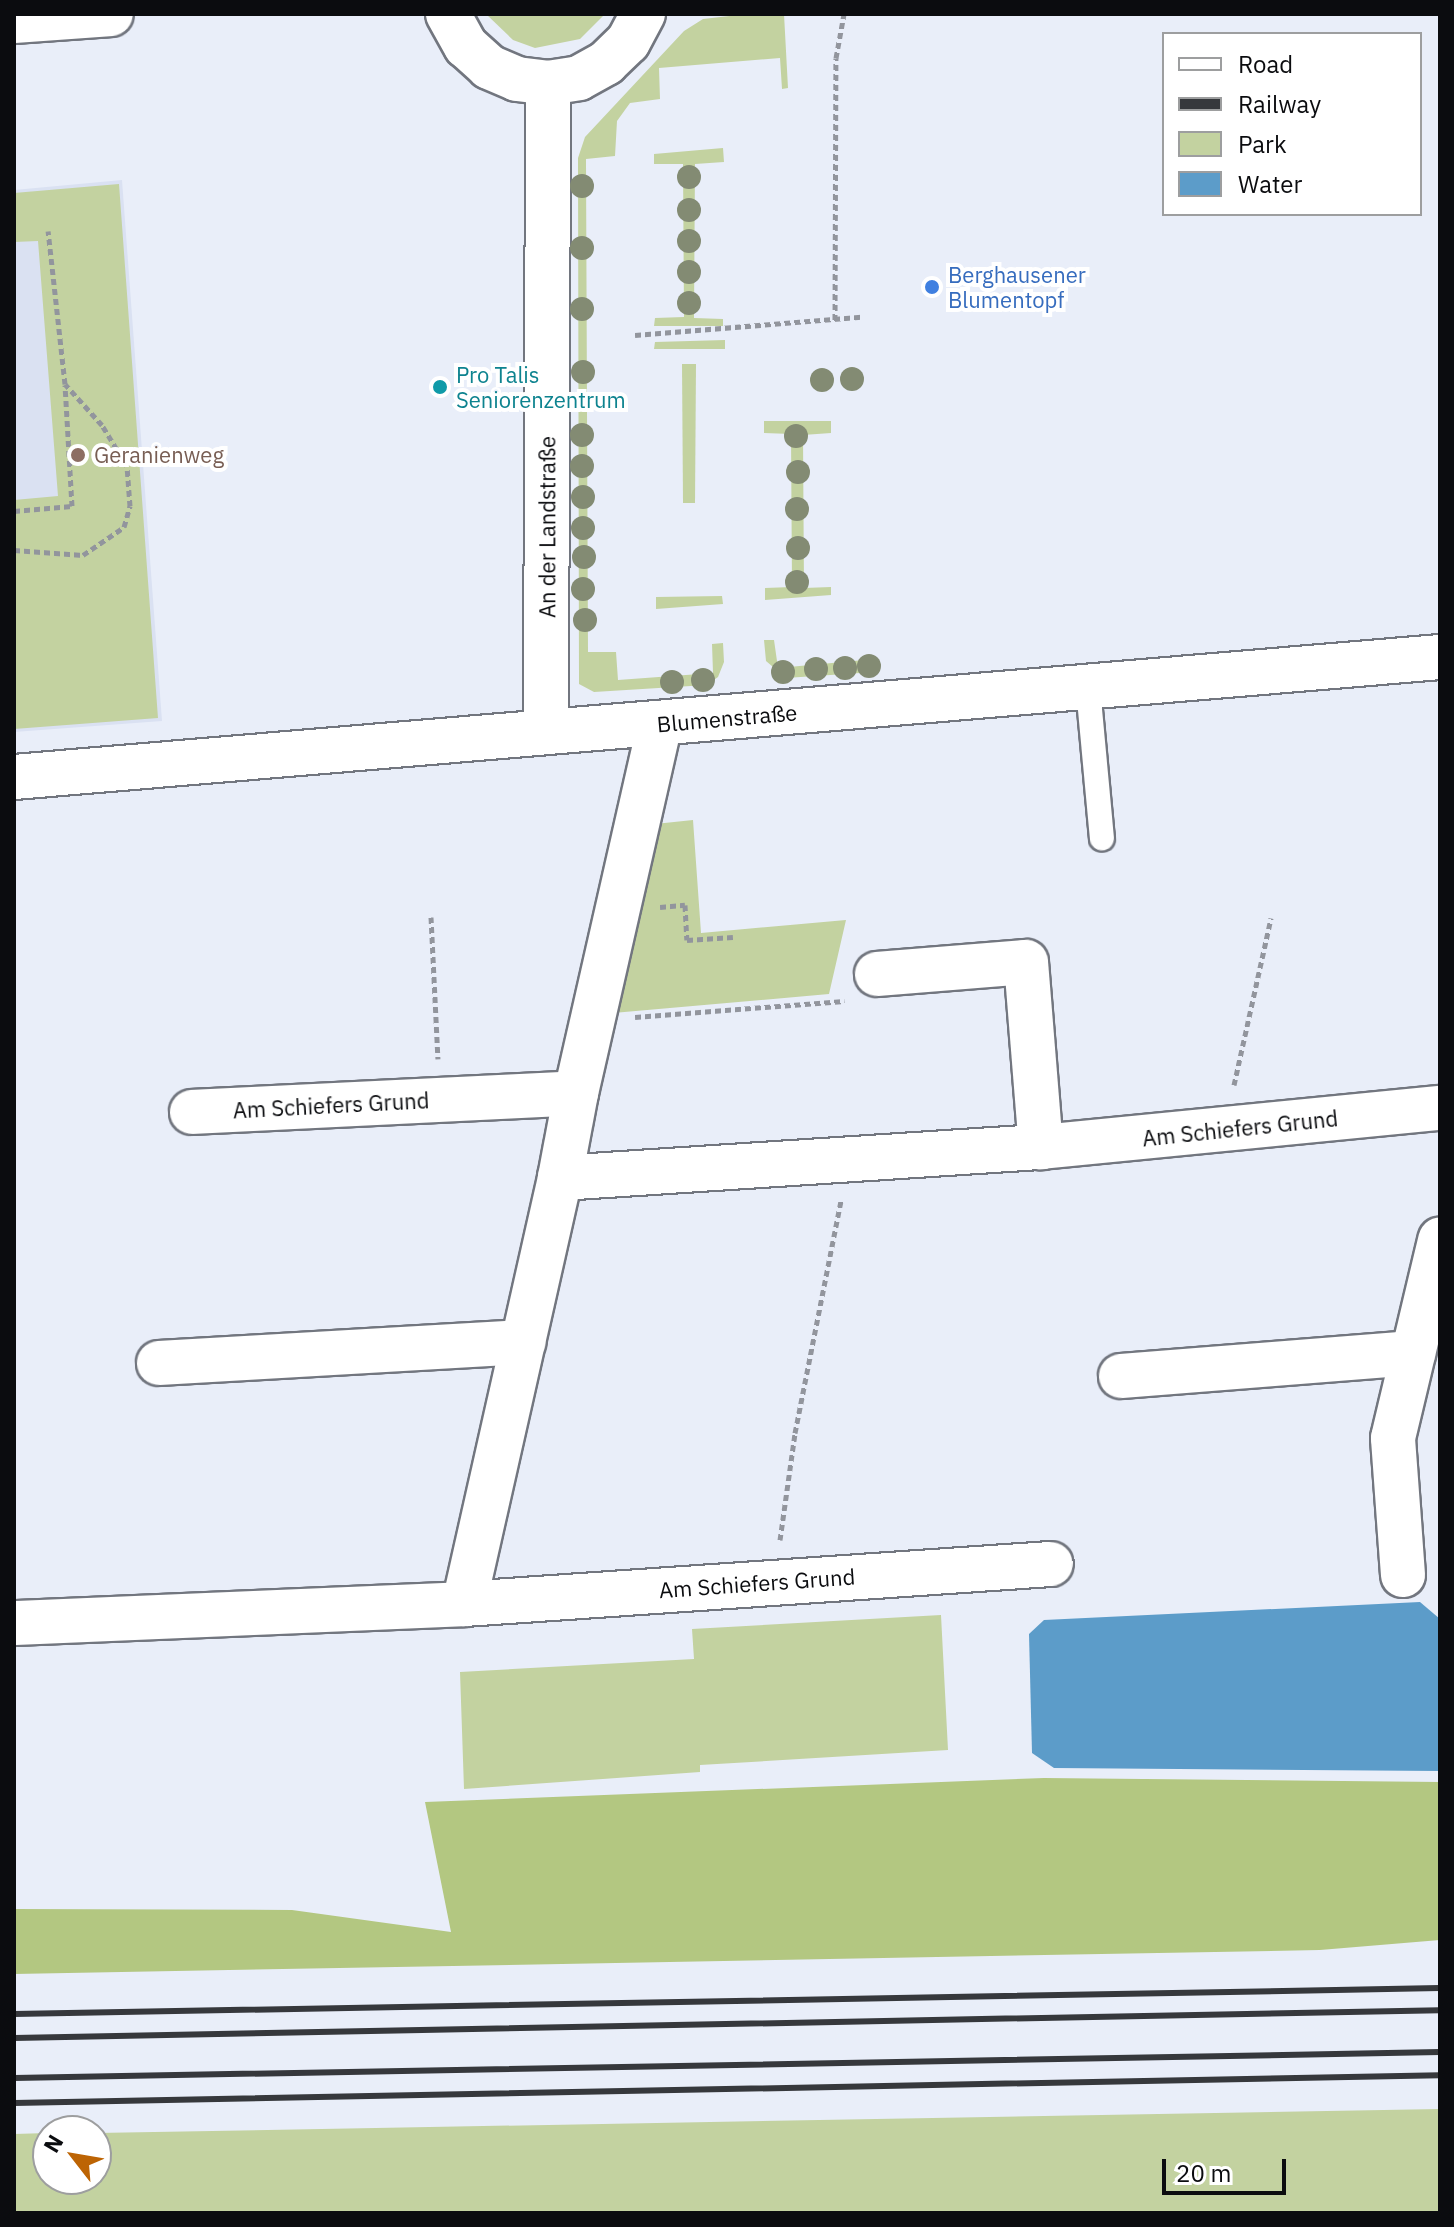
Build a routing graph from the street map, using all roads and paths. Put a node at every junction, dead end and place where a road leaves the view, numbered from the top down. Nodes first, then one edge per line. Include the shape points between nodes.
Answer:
1 (111, 14) edge
2 (448, 14) edge
3 (643, 14) edge
4 (844, 14) edge
5 (14, 21) edge
6 (548, 83) junction
7 (48, 231) dead end
8 (861, 317) dead end
9 (835, 320) junction
10 (635, 335) dead end
11 (65, 384) junction
12 (14, 511) edge
13 (14, 550) edge
14 (1440, 657) edge
15 (1088, 688) junction
16 (660, 723) junction
17 (546, 731) junction
18 (14, 777) edge
19 (1102, 838) dead end
20 (619, 910) junction
21 (431, 917) dead end
22 (1271, 918) dead end
23 (733, 937) dead end
24 (877, 974) joint
25 (594, 1021) junction
26 (576, 1093) junction
27 (440, 1100) junction
28 (1440, 1108) edge
29 (192, 1112) dead end
30 (1224, 1131) junction
31 (1041, 1147) junction
32 (848, 1161) junction
33 (560, 1178) junction
34 (1440, 1240) edge
35 (523, 1342) junction
36 (1413, 1353) junction
37 (159, 1363) dead end
38 (1121, 1376) dead end
39 (1051, 1564) dead end
40 (1403, 1575) dead end
41 (782, 1581) junction
42 (464, 1604) junction
43 (14, 1623) edge

1 - 5 street
2 - 6 street via 466,46 489,67 517,79
3 - 6 street via 628,42 606,63 579,78
4 - 9 path via 836,58
6 - 17 street, An der Landstraße
7 - 11 path
8 - 9 path
9 - 10 path
11 - 12 path via 72,506
11 - 13 path via 102,425 127,466 130,506 124,527 83,555
14 - 15 street, Blumenstraße
15 - 16 street, Blumenstraße
15 - 19 lane
16 - 17 street, Blumenstraße
16 - 20 street
17 - 18 street, Blumenstraße
20 - 23 path via 685,905 687,940
20 - 25 street
21 - 27 path
22 - 30 path
24 - 25 path via 863,999
24 - 31 street via 1026,962
25 - 26 street
26 - 27 street, Am Schiefers Grund
26 - 33 street
27 - 29 street, Am Schiefers Grund
28 - 30 street, Am Schiefers Grund
30 - 31 street, Am Schiefers Grund
31 - 32 street, Am Schiefers Grund
32 - 33 street, Am Schiefers Grund
32 - 41 path via 779,1524
33 - 35 street
34 - 36 street
35 - 37 street
35 - 42 street
36 - 38 street
36 - 40 street via 1393,1438
39 - 41 street, Am Schiefers Grund
41 - 42 street, Am Schiefers Grund
42 - 43 street, Am Schiefers Grund

